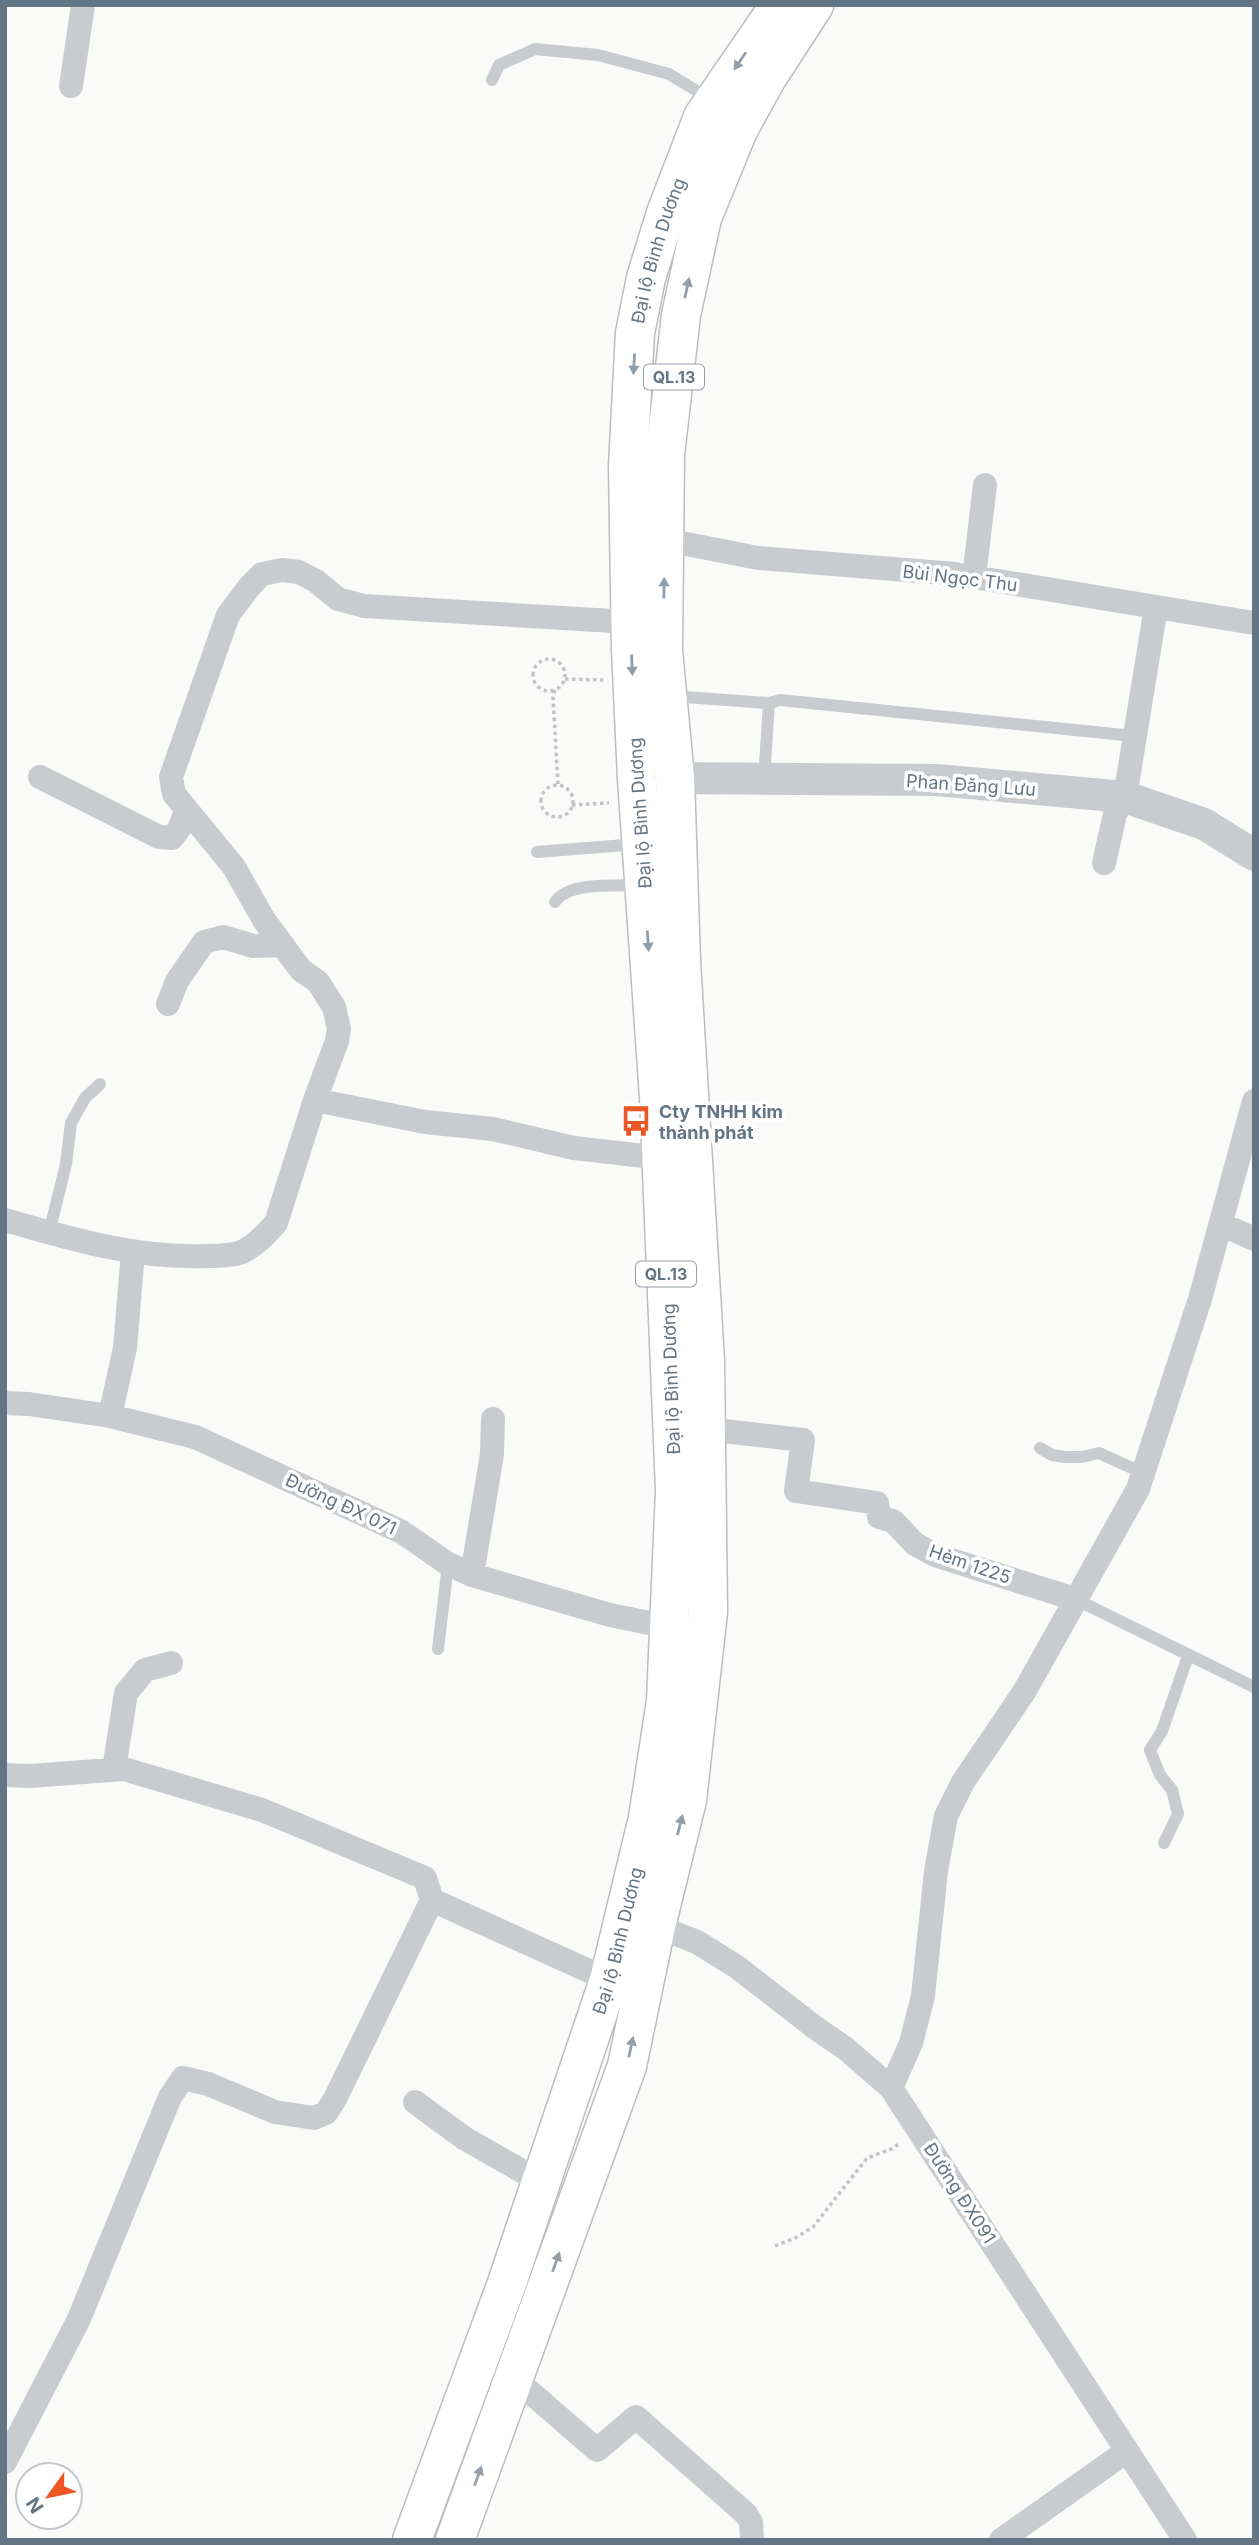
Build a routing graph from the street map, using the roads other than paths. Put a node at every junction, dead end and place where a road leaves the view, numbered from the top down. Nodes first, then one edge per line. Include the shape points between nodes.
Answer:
1 (83, 5) edge
2 (780, 5) edge
3 (814, 5) edge
4 (492, 80) dead end
5 (71, 86) dead end
6 (713, 101) junction
7 (985, 485) dead end
8 (666, 540) junction
9 (974, 577) junction
10 (1156, 607) junction
11 (630, 622) junction
12 (1254, 623) edge
13 (667, 696) junction
14 (769, 703) junction
15 (1135, 736) junction
16 (40, 777) dead end
17 (675, 778) junction
18 (764, 780) junction
19 (1125, 797) junction
20 (187, 811) junction
21 (642, 844) junction
22 (537, 852) dead end
23 (1254, 855) edge
24 (1104, 863) dead end
25 (645, 885) junction
26 (555, 902) dead end
27 (283, 945) junction
28 (168, 1004) dead end
29 (100, 1084) dead end
30 (314, 1100) junction
31 (1254, 1101) edge
32 (662, 1158) junction
33 (5, 1220) edge
34 (1221, 1224) junction
35 (50, 1233) junction
36 (1254, 1239) edge
37 (133, 1252) junction
38 (5, 1403) edge
39 (110, 1416) junction
40 (493, 1419) dead end
41 (706, 1429) junction
42 (1040, 1448) dead end
43 (1143, 1473) junction
44 (448, 1564) junction
45 (472, 1575) junction
46 (1074, 1599) junction
47 (669, 1627) junction
48 (438, 1649) dead end
49 (1188, 1656) junction
50 (171, 1663) dead end
51 (1254, 1687) edge
52 (114, 1769) junction
53 (5, 1774) edge
54 (1164, 1843) dead end
55 (432, 1900) junction
56 (656, 1926) junction
57 (609, 1980) junction
58 (891, 2088) junction
59 (415, 2102) dead end
60 (541, 2182) junction
61 (514, 2378) junction
62 (1127, 2451) junction
63 (5, 2462) edge
64 (412, 2540) edge
65 (455, 2540) edge
66 (752, 2540) edge
67 (1001, 2540) edge
68 (1185, 2540) edge

1 - 5 street
2 -> 6 highway, Đại lộ Bình Dương / QL.13
8 -> 3 highway, Đại lộ Bình Dương / QL.13 via 667,442 681,315 702,218 738,130
4 - 6 lane via 499,65 535,49 598,55 669,74
6 -> 11 highway, Đại lộ Bình Dương / QL.13 via 666,213 635,333 628,466
7 - 9 street
8 - 9 street, Bùi Ngọc Thu via 758,558
13 -> 8 highway, Đại lộ Bình Dương / QL.13 via 663,650
9 - 10 street, Bùi Ngọc Thu
10 - 12 street, Bùi Ngọc Thu
10 - 15 street
11 - 20 street via 364,606 338,599 299,572 262,574 228,615 171,777 174,794
11 -> 21 highway, Đại lộ Bình Dương / QL.13
13 - 14 lane
13 - 17 highway, Đại lộ Bình Dương / QL.13
14 - 15 lane via 780,700
14 - 18 lane
15 - 19 street
16 - 20 street via 159,837 172,838
17 - 18 street, Phan Đăng Lưu
17 - 41 highway, Đại lộ Bình Dương / QL.13
18 - 19 street, Phan Đăng Lưu via 937,780
19 - 23 street, Phan Đăng Lưu via 1204,824
19 - 24 street via 1115,814
20 - 27 street via 234,867
21 - 22 lane
21 - 25 highway, Đại lộ Bình Dương / QL.13
25 - 26 lane via 585,887 566,891
25 -> 32 highway, Đại lộ Bình Dương / QL.13
27 - 28 street via 253,946 223,937 204,942 177,981
27 - 30 street via 318,982 334,1007 339,1029
29 - 35 lane via 85,1098 71,1123
30 - 32 street via 425,1122 493,1129 574,1148
30 - 37 street via 275,1223 264,1238 242,1252 220,1256
31 - 34 street
32 - 47 highway, Đại lộ Bình Dương / QL.13 via 675,1490
33 - 35 street
34 - 36 street
34 - 43 street
35 - 37 street
37 - 39 street via 125,1348
38 - 39 street, Đường ĐX 071
39 - 44 street, Đường ĐX 071 via 195,1437 402,1532
40 - 45 street via 492,1454
41 - 46 street, Hẻm 1225 via 806,1431 796,1491 877,1503 878,1517 893,1521 915,1544 935,1555
56 -> 41 highway, Đại lộ Bình Dương / QL.13 via 687,1800 708,1612
42 - 43 lane via 1065,1457 1099,1453
43 - 46 street
44 - 45 street, Đường ĐX 071
44 - 48 lane
45 - 47 street, Đường ĐX 071
46 - 49 lane, Hẻm 1225
46 - 58 street via 1024,1692 963,1782 946,1816 923,1996 911,2043
47 - 57 highway, Đại lộ Bình Dương / QL.13 via 666,1701 648,1818
49 - 51 lane, Hẻm 1225
49 - 54 lane via 1162,1731 1150,1750 1172,1790 1178,1814
50 - 52 street via 145,1670 126,1693
52 - 53 street
52 - 55 street via 262,1810 425,1878
55 - 57 street
55 - 63 street via 326,2113 314,2118 275,2112 183,2078 170,2097 79,2319
56 - 58 street, Đường ĐX091 via 697,1942 737,1967
61 -> 56 highway, Đại lộ Bình Dương / QL.13 via 627,2066
57 - 60 highway, Đại lộ Bình Dương / QL.13
58 - 62 street, Đường ĐX091
59 - 60 street via 464,2138
60 - 64 highway, Đại lộ Bình Dương / QL.13
65 -> 61 highway, Đại lộ Bình Dương / QL.13
61 - 66 street via 597,2450 636,2417 746,2514
62 - 67 street
62 - 68 street, Đường ĐX091

